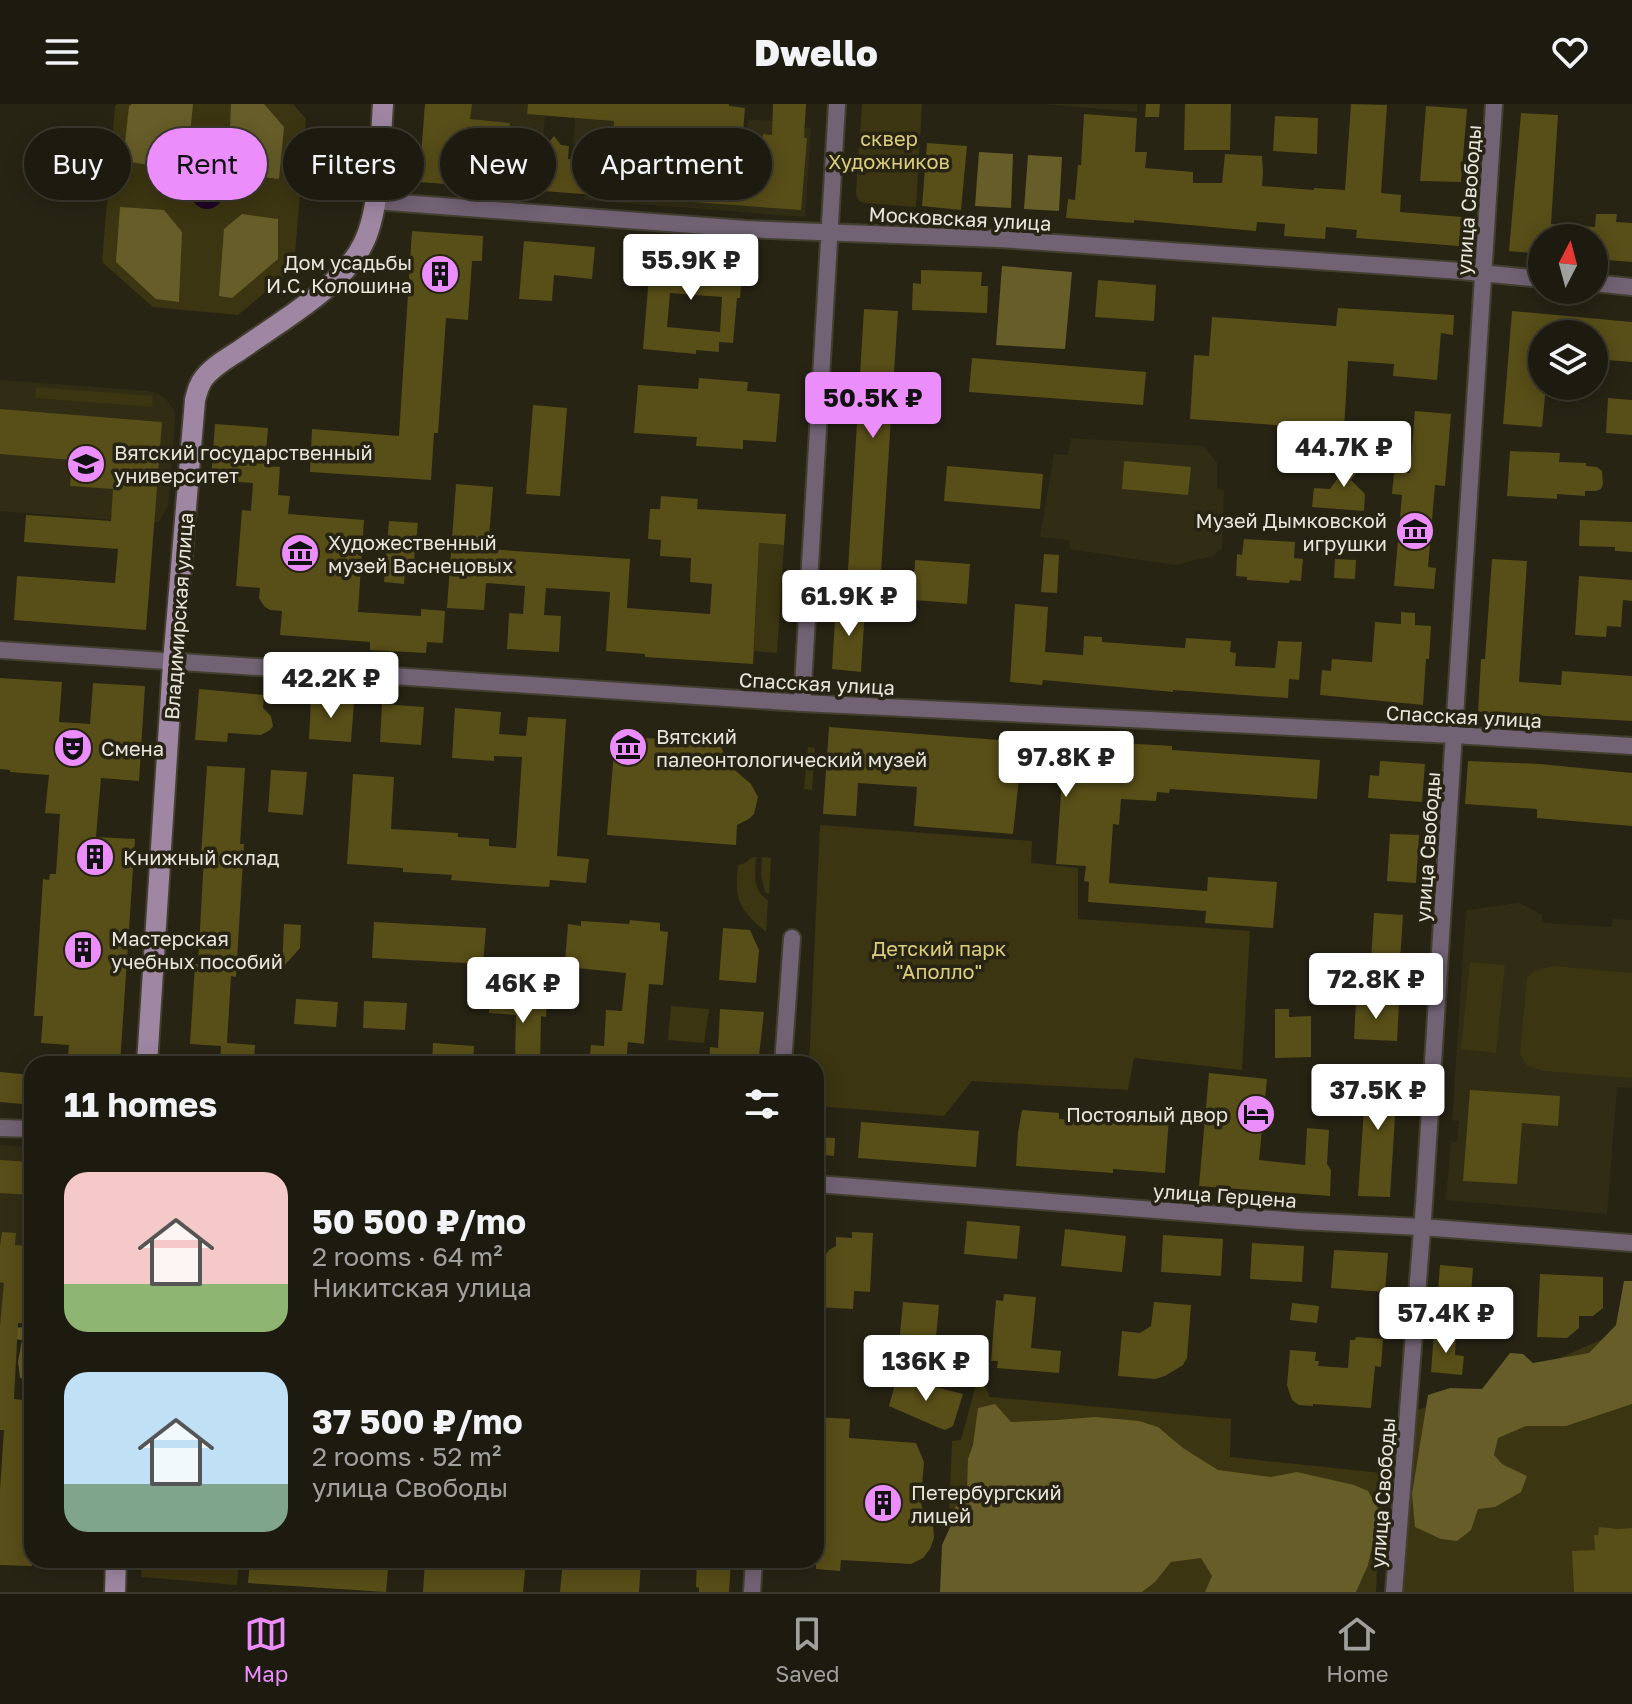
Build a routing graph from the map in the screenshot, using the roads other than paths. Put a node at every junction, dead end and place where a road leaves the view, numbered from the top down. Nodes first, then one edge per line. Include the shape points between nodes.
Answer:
1 (383, 104) edge
2 (837, 104) edge
3 (1494, 104) edge
4 (375, 201) junction
5 (830, 233) junction
6 (1484, 273) junction
7 (1528, 278) edge
8 (1608, 284) edge
9 (1632, 287) edge
10 (0, 650) edge
11 (173, 663) junction
12 (802, 703) junction
13 (1454, 735) junction
14 (1632, 746) edge
15 (792, 938) dead end
16 (148, 1056) edge
17 (784, 1056) edge
18 (0, 1128) edge
19 (24, 1129) edge
20 (824, 1185) edge
21 (1421, 1227) junction
22 (1632, 1243) edge
23 (116, 1568) edge
24 (754, 1568) edge
25 (115, 1592) edge
26 (752, 1592) edge
27 (1394, 1592) edge

1 - 4 main road, Владимирская улица
2 - 5 street
3 - 6 street, улица Свободы
4 - 5 street, Московская улица
4 - 11 main road, Владимирская улица via 368,235 347,267 312,299 212,369 199,385
5 - 6 street, Московская улица via 999,239
5 - 12 street
6 - 7 street, Московская улица
6 - 13 street, улица Свободы
8 - 9 street
10 - 11 street, Спасская улица
11 - 12 street, Спасская улица
11 - 16 main road, Владимирская улица
12 - 13 street, Спасская улица
13 - 14 street, Спасская улица
13 - 21 street, улица Свободы
15 - 17 street
18 - 19 street
20 - 21 street, улица Герцена
21 - 22 street, улица Герцена
21 - 27 street, улица Свободы
23 - 25 main road
24 - 26 street

